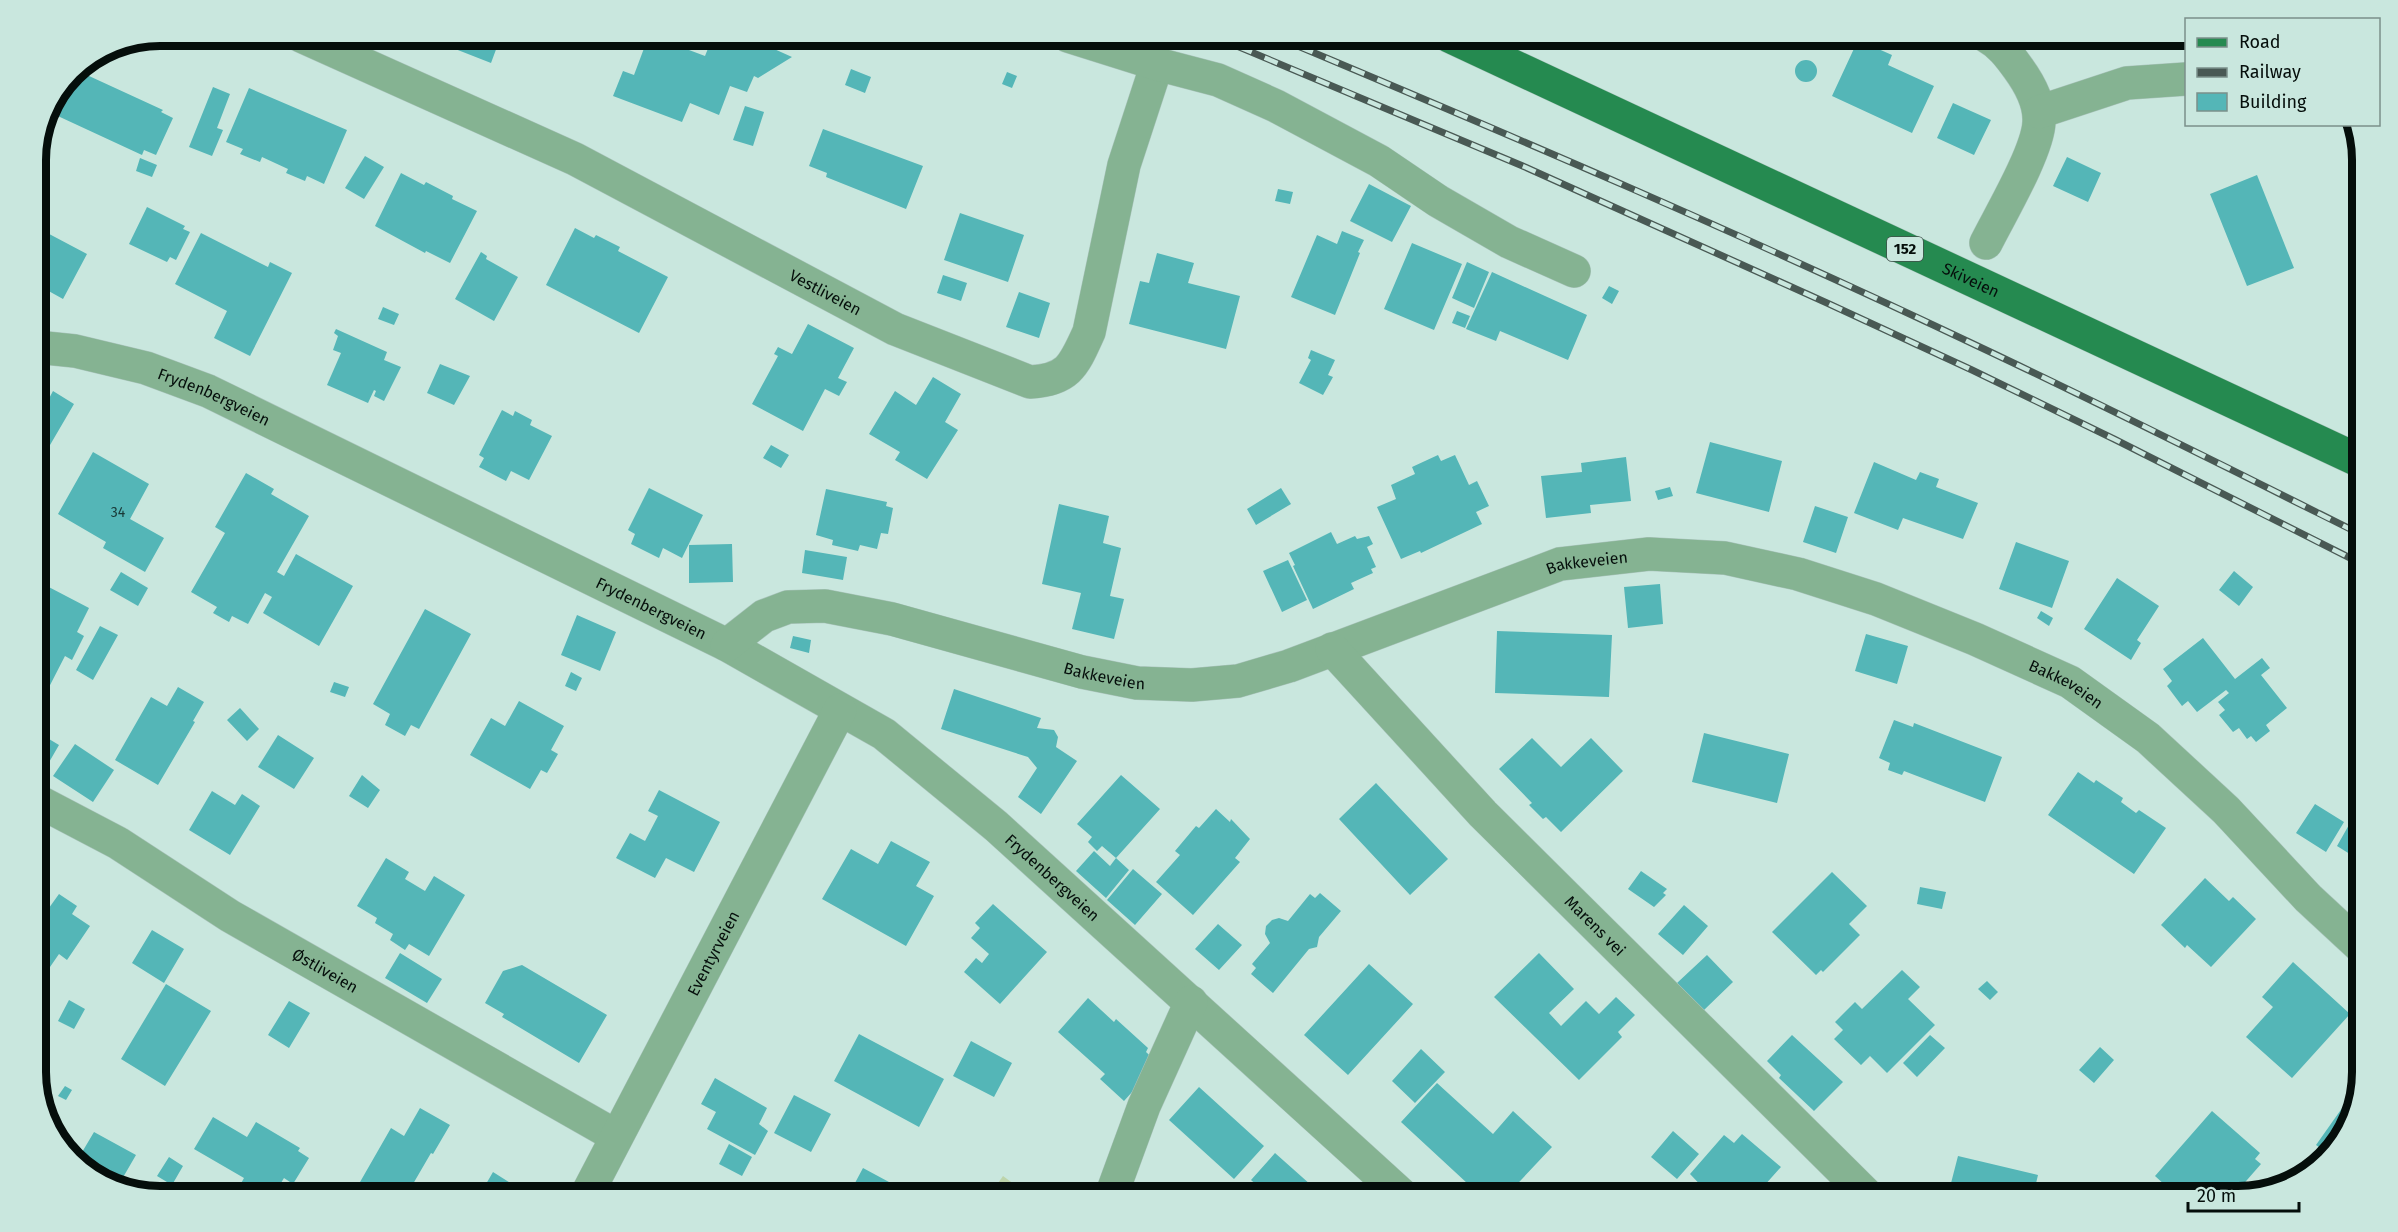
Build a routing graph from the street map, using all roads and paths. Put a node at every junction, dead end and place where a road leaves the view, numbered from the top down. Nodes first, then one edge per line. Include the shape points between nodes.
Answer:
1 (1471, 46) edge
2 (2002, 46) edge
3 (329, 47) edge
4 (1101, 47) edge
5 (1156, 64) junction
6 (2185, 79) edge
7 (2039, 112) junction
8 (1986, 243) dead end
9 (1574, 272) dead end
10 (47, 348) edge
11 (2351, 457) edge
12 (727, 645) junction
13 (1332, 649) junction
14 (840, 710) junction
15 (47, 806) edge
16 (2352, 939) edge
17 (1191, 1002) junction
18 (616, 1136) junction
19 (591, 1186) edge
20 (1115, 1186) edge
21 (1392, 1186) edge
22 (1858, 1186) edge

1 - 11 main road, Skiveien / 152
2 - 7 street via 2026,79
3 - 5 street, Vestliveien via 576,159 895,329 1030,382 1049,381 1067,371 1089,332 1124,165
4 - 5 street
5 - 9 street via 1218,80 1276,106 1379,161 1509,242
6 - 7 street via 2127,83
7 - 8 street via 2034,147
10 - 12 street, Frydenbergveien via 146,368 207,391
12 - 13 street, Bakkeveien via 764,616 789,607 825,606 892,619 1082,672 1137,683 1192,685 1238,681
12 - 14 street, Frydenbergveien
13 - 16 street, Bakkeveien via 1560,564 1649,554 1725,558 1798,574 1887,603 2070,682 2148,738 2226,810
13 - 22 street, Marens vei via 1483,814
14 - 17 street, Frydenbergveien via 884,734 925,766
14 - 18 street, Eventyrveien
15 - 18 street, Østliveien via 118,843 230,916
17 - 20 street via 1144,1106
17 - 21 street, Frydenbergveien
18 - 19 street, Eventyrveien

